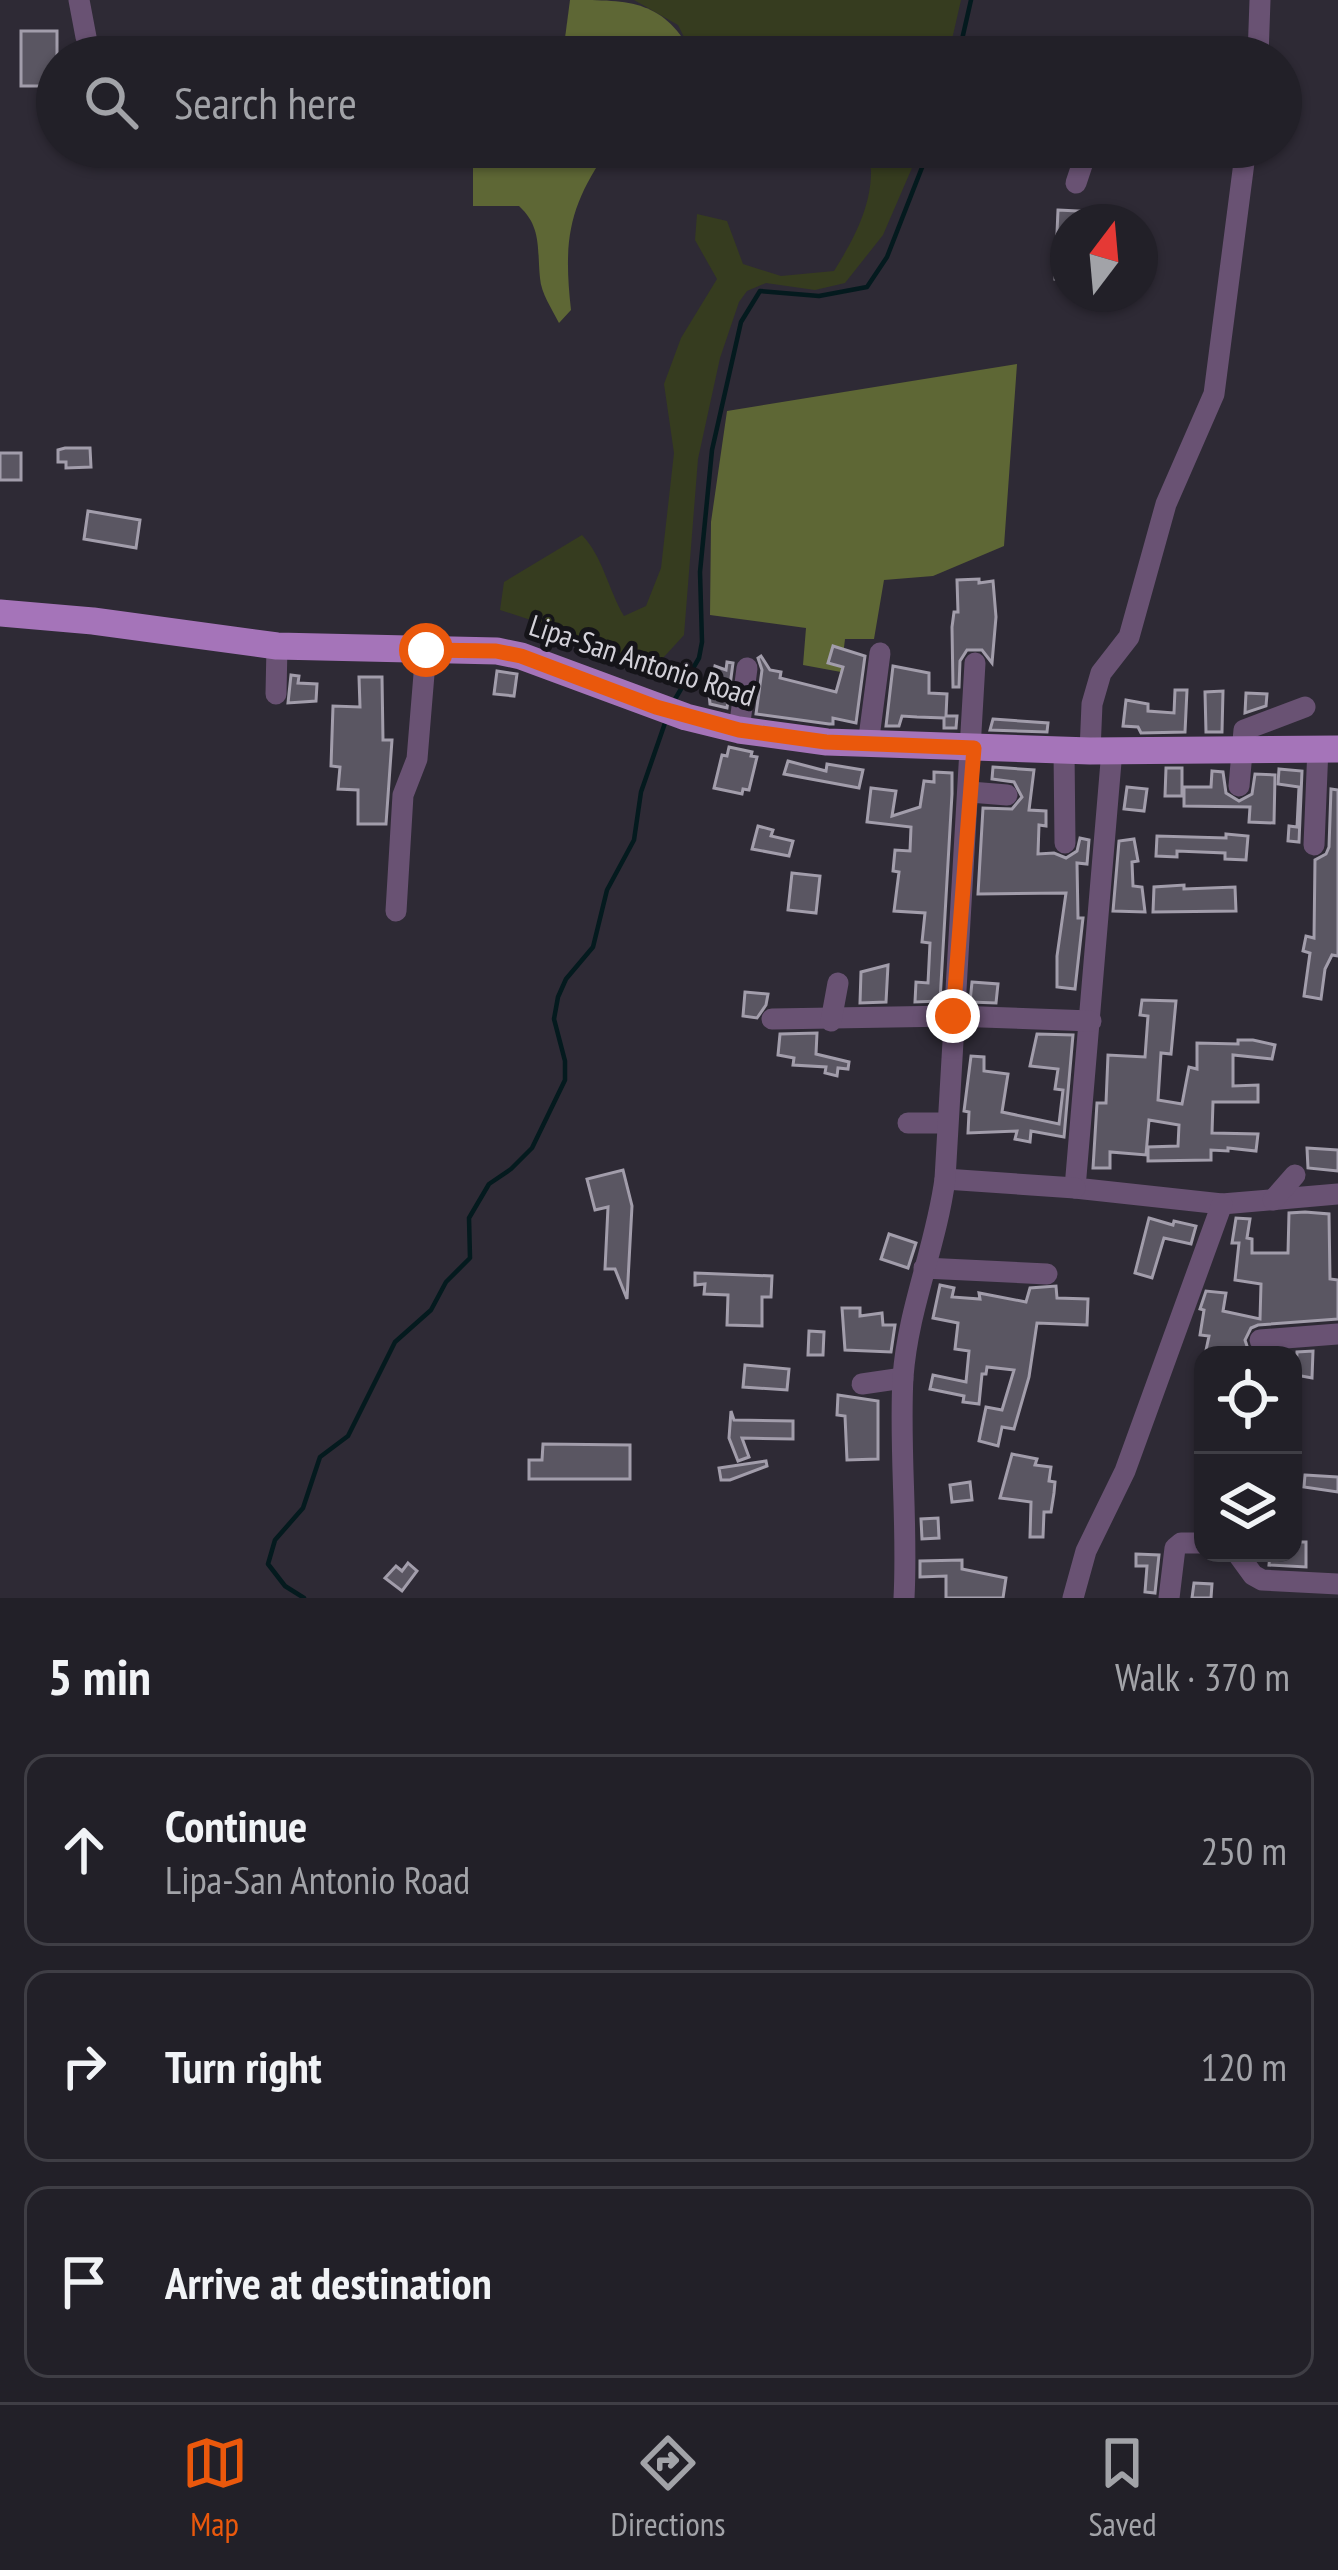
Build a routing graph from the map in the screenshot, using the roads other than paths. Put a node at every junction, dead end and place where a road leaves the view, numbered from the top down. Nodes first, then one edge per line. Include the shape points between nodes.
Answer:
1 (79, 0) edge
2 (1260, 0) edge
3 (86, 36) edge
4 (1259, 36) edge
5 (1081, 168) edge
6 (1243, 168) edge
7 (1076, 183) dead end
8 (0, 614) edge
9 (277, 646) junction
10 (426, 650) junction
11 (880, 653) dead end
12 (975, 663) dead end
13 (747, 668) dead end
14 (276, 694) dead end
15 (1305, 707) dead end
16 (739, 730) junction
17 (868, 745) junction
18 (974, 748) junction
19 (1328, 748) edge
20 (1240, 749) junction
21 (1089, 750) junction
22 (1239, 786) dead end
23 (970, 792) junction
24 (1007, 794) dead end
25 (1064, 843) dead end
26 (1315, 845) dead end
27 (396, 910) dead end
28 (838, 983) dead end
29 (953, 1016) junction
30 (772, 1019) dead end
31 (831, 1021) junction
32 (1091, 1021) junction
33 (908, 1123) dead end
34 (947, 1124) junction
35 (1294, 1175) dead end
36 (946, 1179) junction
37 (1075, 1188) junction
38 (1338, 1194) edge
39 (1273, 1200) junction
40 (1222, 1204) junction
41 (923, 1268) junction
42 (1047, 1274) dead end
43 (1338, 1334) edge
44 (1260, 1340) dead end
45 (903, 1378) junction
46 (862, 1384) dead end
47 (1194, 1544) edge
48 (1244, 1562) edge
49 (1338, 1584) edge
50 (904, 1598) edge
51 (1073, 1598) edge
52 (1169, 1598) edge

1 - 3 street
2 - 4 street
5 - 7 street
6 - 21 street via 1214,394 1166,504 1129,638 1101,673
8 - 9 main road, Lipa-San Antonio Road
9 - 10 main road, Lipa-San Antonio Road
9 - 14 street
10 - 16 main road, Lipa-San Antonio Road via 521,656
10 - 27 street
11 - 17 street
12 - 18 street
13 - 16 street
15 - 20 street via 1244,730
16 - 17 main road, Lipa-San Antonio Road
17 - 18 main road, Lipa-San Antonio Road
18 - 21 main road, Lipa-San Antonio Road
18 - 23 street
19 - 20 main road, Lipa-San Antonio Road
19 - 26 street
20 - 21 main road, Lipa-San Antonio Road
20 - 22 street
21 - 25 street
21 - 32 street
23 - 24 street
23 - 29 street
28 - 31 street
29 - 31 street
29 - 32 street
29 - 34 street
30 - 31 street
32 - 37 street
33 - 34 street
34 - 36 street
35 - 39 street
36 - 37 street
36 - 41 street
37 - 40 street
38 - 39 street
39 - 40 street
40 - 51 street
41 - 42 street
41 - 45 street
43 - 44 street
45 - 46 street
45 - 50 street
47 - 52 street via 1177,1545
48 - 49 street via 1262,1580

